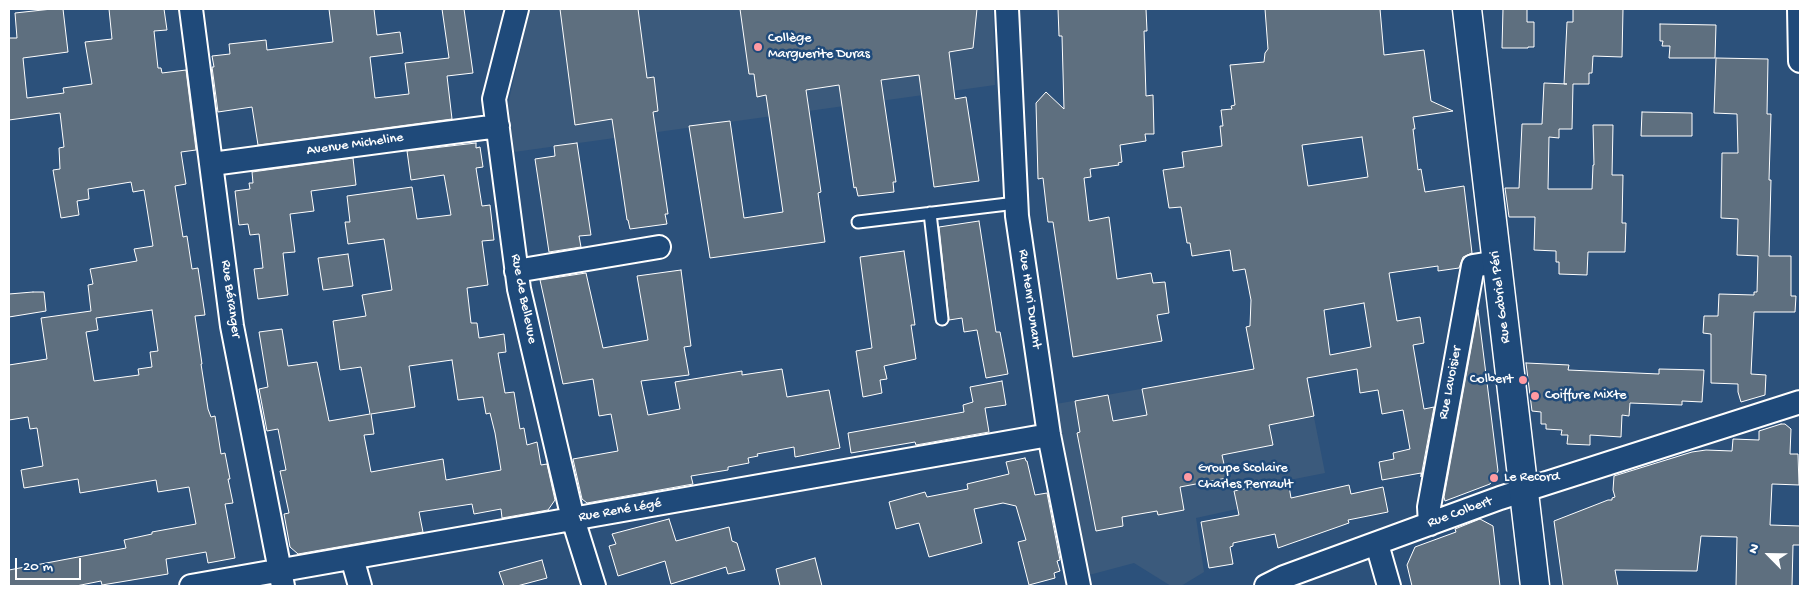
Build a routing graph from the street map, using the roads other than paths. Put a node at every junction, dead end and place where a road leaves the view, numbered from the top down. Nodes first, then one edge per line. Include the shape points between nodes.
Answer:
1 (191, 9) edge
2 (516, 9) edge
3 (1007, 9) edge
4 (1467, 9) edge
5 (1799, 9) edge
6 (1800, 61) edge
7 (498, 126) junction
8 (212, 164) junction
9 (1016, 203) junction
10 (930, 213) junction
11 (858, 222) dead end
12 (659, 248) dead end
13 (1497, 262) junction
14 (516, 271) junction
15 (942, 319) dead end
16 (1800, 402) edge
17 (1048, 435) junction
18 (1524, 490) junction
19 (572, 519) junction
20 (1430, 524) junction
21 (1377, 544) junction
22 (352, 558) junction
23 (282, 578) edge
24 (1279, 583) edge
25 (192, 586) edge
26 (360, 586) edge
27 (594, 586) edge
28 (1079, 586) edge
29 (1389, 586) edge
30 (1535, 586) edge

1 - 8 street, Rue Béranger
2 - 7 street, Rue de Bellevue via 494,99
3 - 9 street, Rue Henri Dunant
4 - 13 main road, Rue Gabriel Péri
5 - 6 street
7 - 8 street, Avenue Micheline
7 - 14 street, Rue de Bellevue
8 - 23 street, Rue Béranger via 232,326
9 - 10 lane
9 - 17 street, Rue Henri Dunant
10 - 11 lane
10 - 15 lane
12 - 14 street
13 - 18 main road, Rue Gabriel Péri
13 - 20 street, Rue Lavoisier via 1473,266 1429,507
14 - 19 street, Rue de Bellevue
16 - 18 street, Rue Colbert
17 - 19 street, Rue René Légé
17 - 28 street, Rue Henri Dunant
18 - 20 street, Rue Colbert
18 - 30 main road, Rue Gabriel Péri
19 - 22 street, Rue René Légé
19 - 27 street, Rue de Bellevue
20 - 21 street, Rue Colbert
21 - 24 street, Rue Colbert
21 - 29 street
22 - 23 street, Rue René Légé
22 - 26 street
23 - 25 street, Rue René Légé

